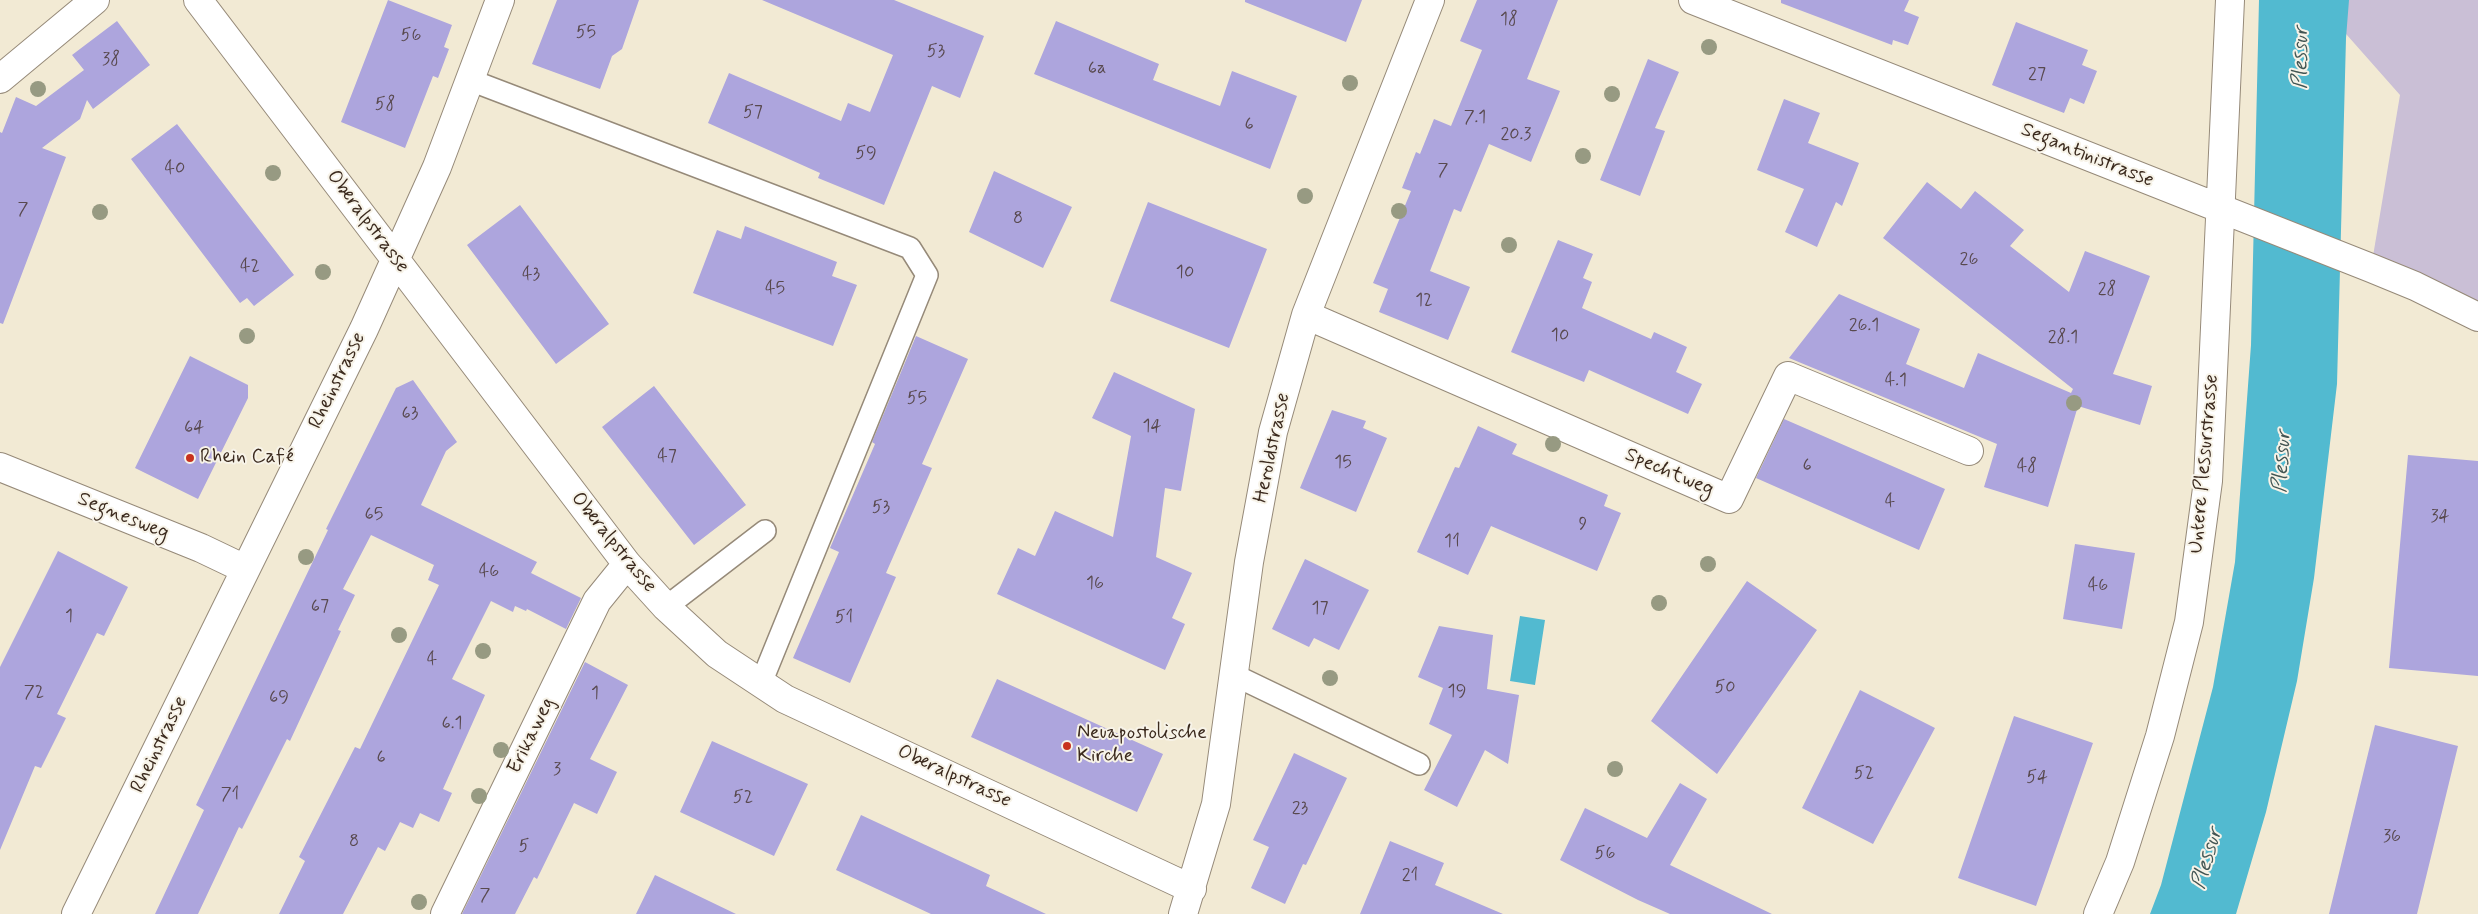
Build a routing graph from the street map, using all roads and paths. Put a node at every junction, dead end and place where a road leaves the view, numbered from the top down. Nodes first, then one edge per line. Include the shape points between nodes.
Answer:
1 (95, 0) edge
2 (198, 0) edge
3 (500, 0) edge
4 (1430, 0) edge
5 (1693, 0) edge
6 (2230, 0) edge
7 (0, 79) edge
8 (470, 80) junction
9 (2231, 212) junction
10 (395, 260) junction
11 (1306, 316) junction
12 (2478, 317) edge
13 (1969, 450) dead end
14 (0, 467) edge
15 (765, 531) dead end
16 (627, 564) junction
17 (245, 569) junction
18 (666, 607) junction
19 (1234, 675) junction
20 (761, 683) junction
21 (1419, 764) dead end
22 (1192, 889) junction
23 (76, 914) edge
24 (445, 914) edge
25 (1183, 914) edge
26 (2098, 914) edge

1 - 7 street
2 - 10 street, Oberalpstrasse
3 - 8 street, Rheinstrasse
4 - 11 street, Heroldstrasse
5 - 9 street, Segantinistrasse
6 - 9 street, Untere Plessurstrasse
8 - 10 street, Rheinstrasse via 437,167
8 - 20 lane via 910,248 927,275
9 - 12 street, Segantinistrasse via 2415,286
9 - 26 street, Untere Plessurstrasse via 2208,481 2190,622 2160,736 2120,862
10 - 16 street, Oberalpstrasse
10 - 17 street, Rheinstrasse
11 - 13 street, Spechtweg via 1729,498 1788,376
11 - 19 street, Heroldstrasse via 1274,432 1249,562
14 - 17 street, Segnesweg
15 - 18 lane
16 - 18 street, Oberalpstrasse
16 - 24 street, Erikaweg via 597,601
17 - 23 street, Rheinstrasse
18 - 20 street, Oberalpstrasse via 716,654
19 - 21 lane
19 - 22 street, Heroldstrasse via 1216,804
20 - 22 street, Oberalpstrasse via 785,699
22 - 25 street, Heroldstrasse

